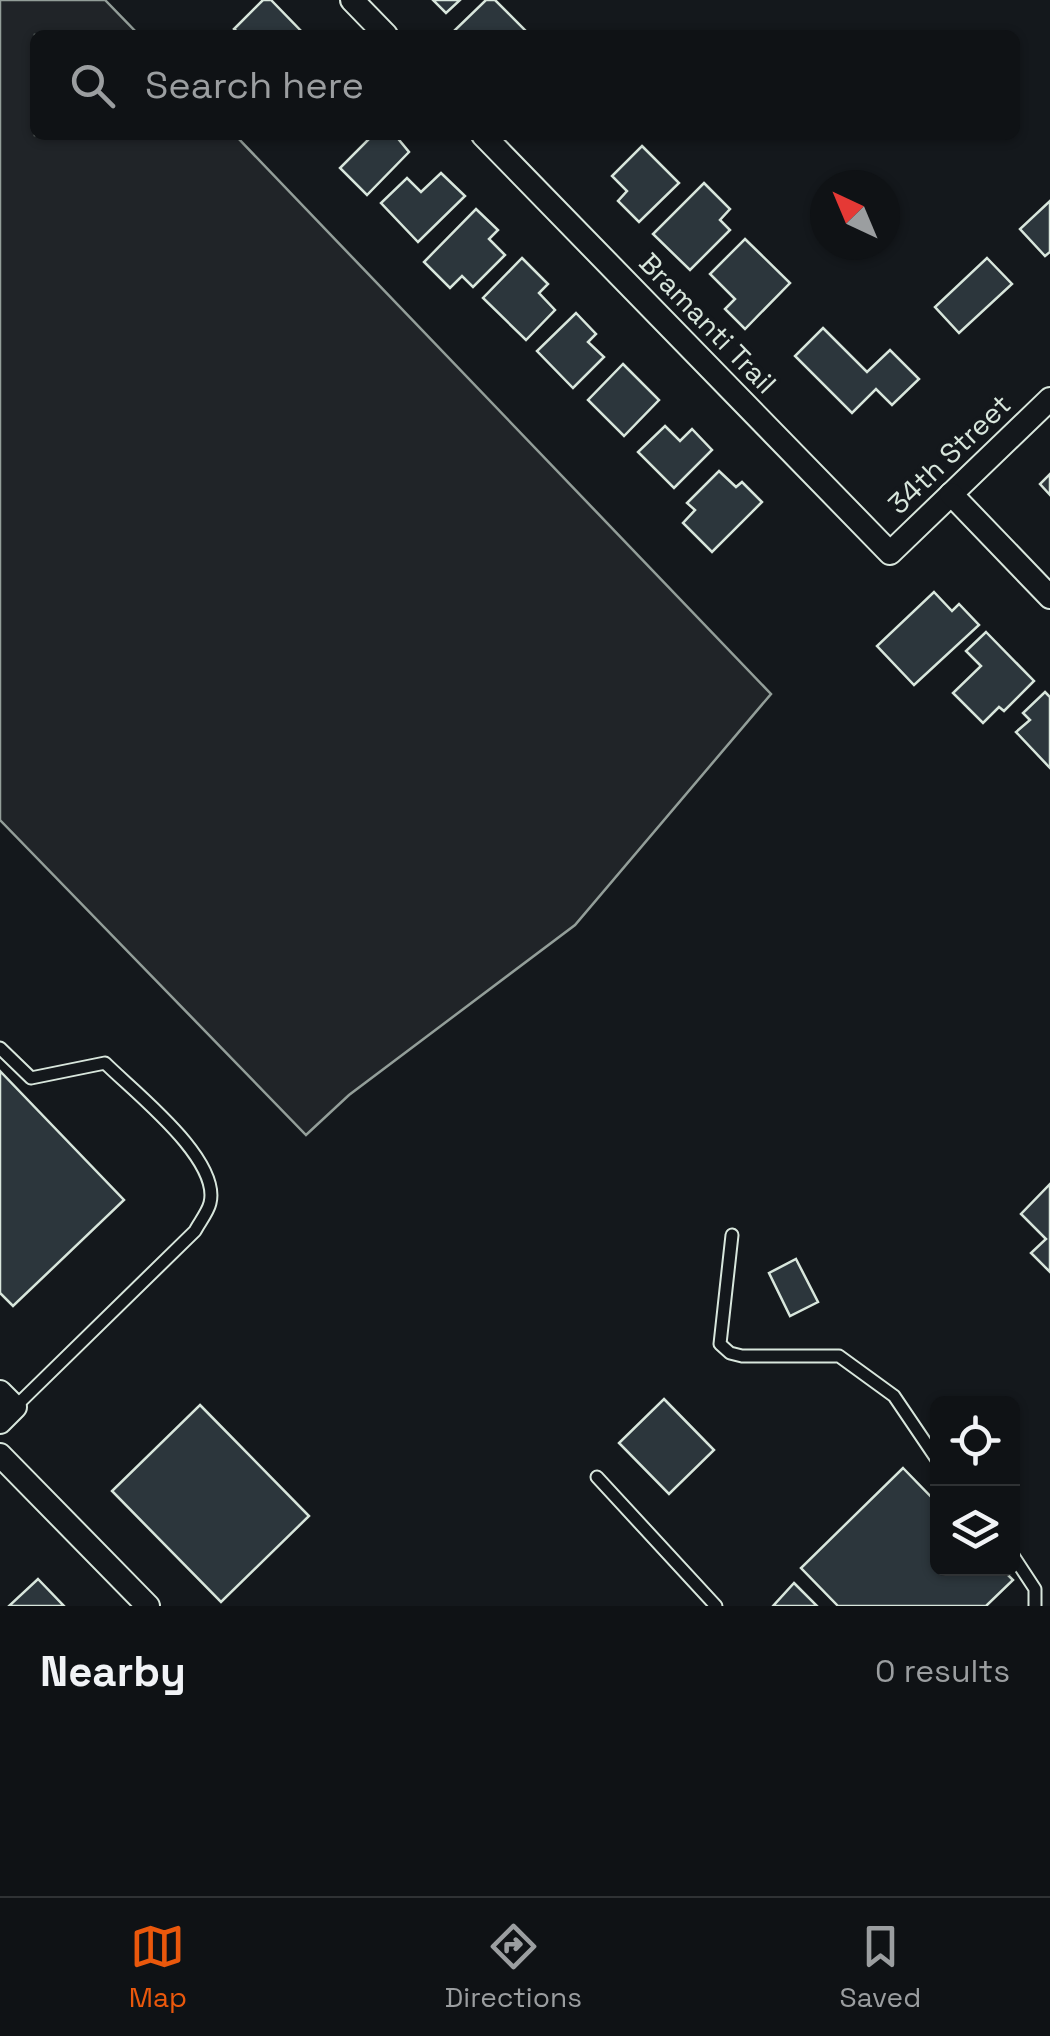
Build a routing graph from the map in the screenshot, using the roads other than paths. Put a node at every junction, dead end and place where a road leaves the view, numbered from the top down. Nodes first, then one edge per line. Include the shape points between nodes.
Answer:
1 (352, 0) edge
2 (381, 30) edge
3 (488, 140) edge
4 (1050, 399) edge
5 (951, 494) junction
6 (890, 553) joint
7 (1050, 597) edge
8 (0, 1048) edge
9 (732, 1235) dead end
10 (5, 1407) edge
11 (930, 1448) edge
12 (0, 1455) edge
13 (596, 1477) dead end
14 (1020, 1566) edge
15 (148, 1606) edge
16 (716, 1606) edge
17 (1035, 1606) edge

1 - 2 street
3 - 6 street, Bramanti Trail
4 - 5 street, 34th Street
5 - 6 street, 34th Street
5 - 7 street
8 - 10 lane via 30,1078 104,1062 194,1151 208,1174 210,1202 195,1231
9 - 11 lane via 720,1344 742,1356 839,1356 894,1396
12 - 15 street
13 - 16 lane
14 - 17 lane via 1035,1589

